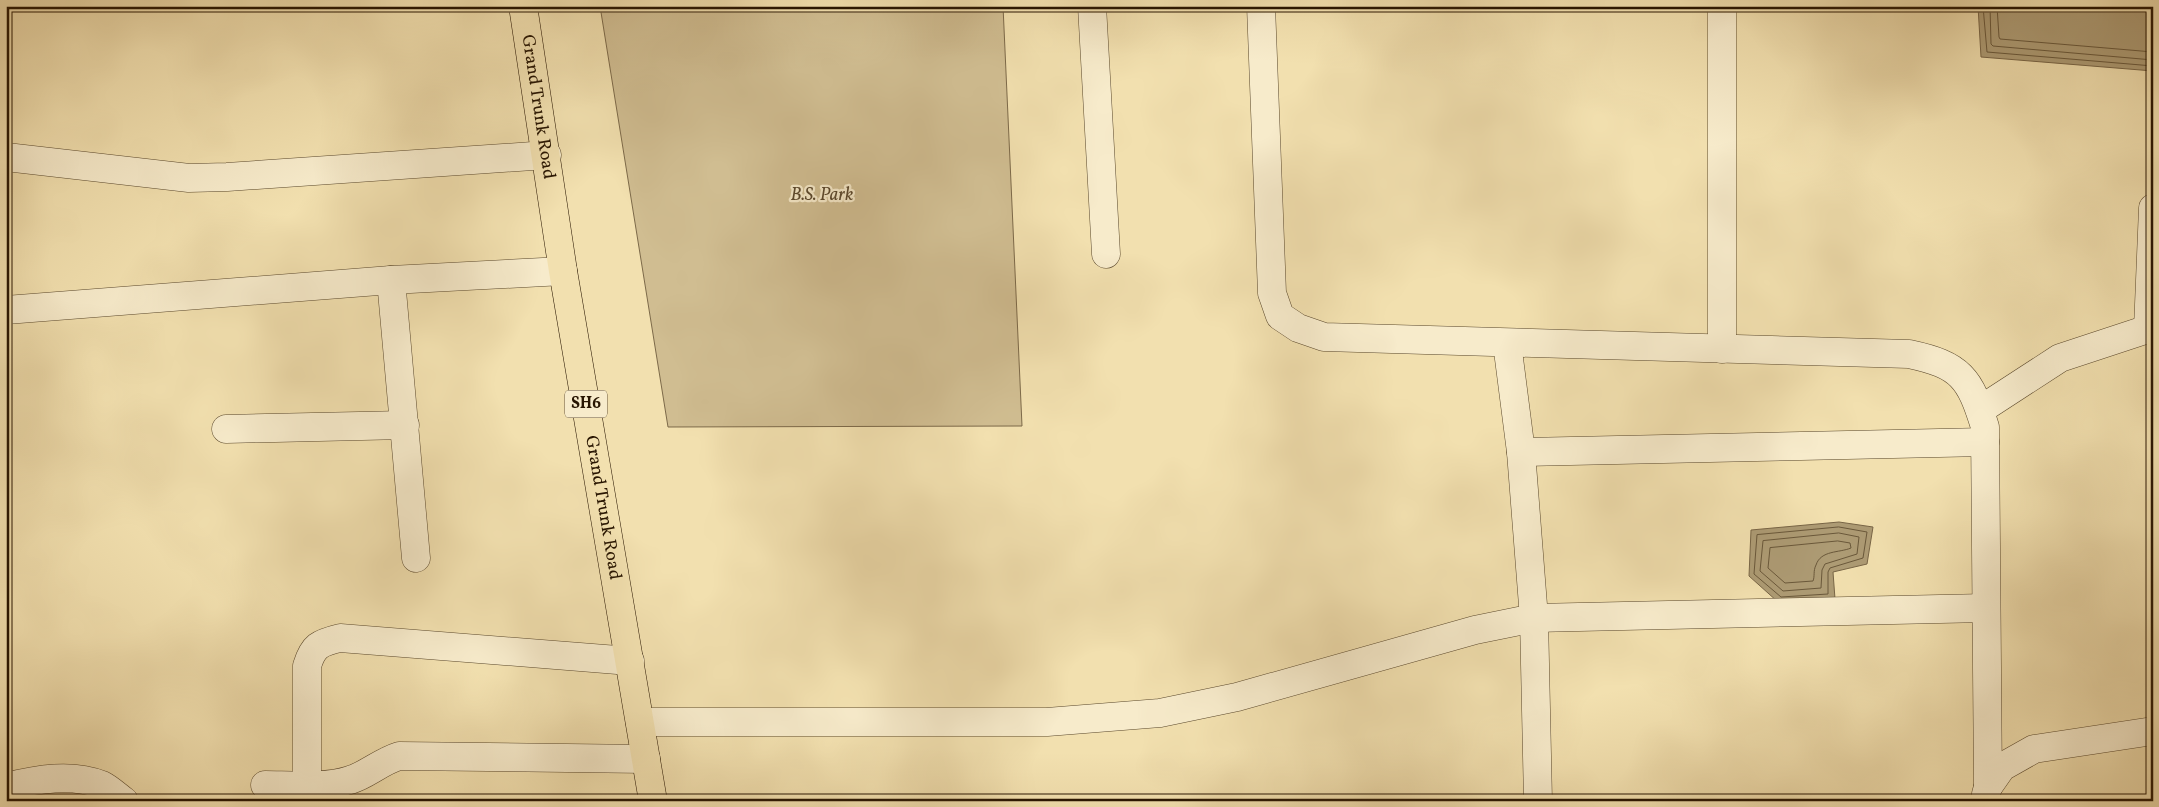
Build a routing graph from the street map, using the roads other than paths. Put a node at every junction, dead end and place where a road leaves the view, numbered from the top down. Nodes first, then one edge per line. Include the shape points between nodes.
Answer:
1 (523, 6) edge
2 (1092, 6) edge
3 (1261, 6) edge
4 (1722, 6) edge
5 (547, 155) junction
6 (6, 157) edge
7 (2153, 208) edge
8 (1106, 254) dead end
9 (564, 272) junction
10 (391, 280) junction
11 (6, 310) edge
12 (2150, 326) edge
13 (1507, 342) junction
14 (1722, 349) junction
15 (1980, 410) junction
16 (404, 425) junction
17 (226, 430) dead end
18 (1985, 442) junction
19 (1521, 452) junction
20 (416, 558) dead end
21 (1986, 608) junction
22 (1534, 618) junction
23 (630, 661) junction
24 (640, 722) junction
25 (2153, 732) edge
26 (646, 759) junction
27 (307, 784) junction
28 (264, 785) dead end
29 (6, 787) edge
30 (1986, 794) edge
31 (124, 801) edge
32 (653, 801) edge
33 (1538, 801) edge

1 - 5 main road, Grand Trunk Road / SH6
2 - 8 street
3 - 13 street via 1272,293 1280,316 1298,328 1324,337
4 - 14 street
5 - 6 street via 189,178
5 - 9 main road, Grand Trunk Road / SH6
7 - 12 street
9 - 10 street
9 - 23 main road, Grand Trunk Road / SH6
10 - 11 street
10 - 16 street
12 - 15 street via 2060,358
13 - 14 street
13 - 19 street
14 - 15 street via 1909,354 1936,360 1957,371 1976,397
15 - 18 street
16 - 17 street
16 - 20 street
18 - 19 street
18 - 21 street
19 - 22 street
21 - 22 street
21 - 30 street
22 - 24 street via 1475,630 1237,697 1160,713 1047,722
22 - 33 street
23 - 24 main road, Grand Trunk Road / SH6
23 - 27 street via 340,638 324,642 312,651 308,666
24 - 26 main road, Grand Trunk Road / SH6
25 - 30 street via 2034,749 2002,767
26 - 27 street via 399,756 384,760 351,780
26 - 32 main road, Grand Trunk Road / SH6
27 - 28 street
29 - 31 street via 68,778 102,786

